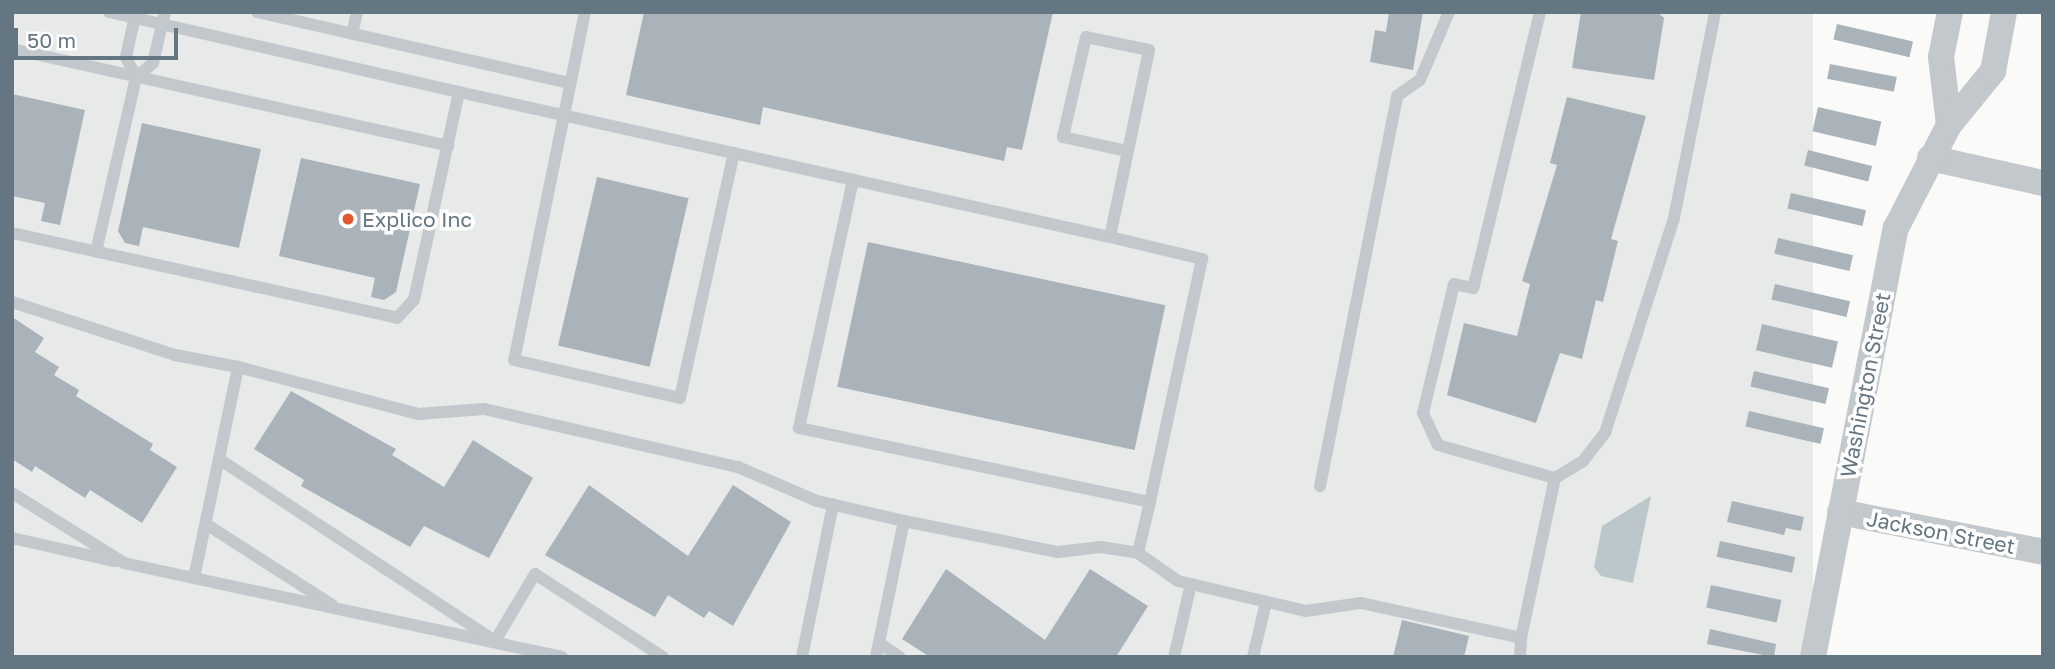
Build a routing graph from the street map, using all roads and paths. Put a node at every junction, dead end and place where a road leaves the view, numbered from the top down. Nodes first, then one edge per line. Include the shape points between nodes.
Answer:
1 (110, 12) edge
2 (257, 12) edge
3 (357, 12) edge
4 (585, 12) edge
5 (1449, 12) edge
6 (1540, 12) edge
7 (1715, 12) edge
8 (1950, 12) edge
9 (2004, 12) edge
10 (136, 15) edge
11 (163, 18) edge
12 (352, 34) junction
13 (12, 49) edge
14 (136, 77) junction
15 (570, 83) junction
16 (459, 92) junction
17 (563, 115) junction
18 (1949, 125) junction
19 (447, 145) junction
20 (1127, 151) junction
21 (734, 153) junction
22 (1930, 158) junction
23 (853, 180) junction
24 (2043, 183) edge
25 (12, 233) edge
26 (1110, 237) junction
27 (96, 252) junction
28 (12, 302) edge
29 (238, 367) junction
30 (219, 460) junction
31 (1555, 478) junction
32 (1320, 486) dead end
33 (12, 493) edge
34 (1150, 502) junction
35 (833, 504) junction
36 (1840, 512) junction
37 (904, 520) junction
38 (206, 524) junction
39 (12, 538) edge
40 (2043, 552) edge
41 (1138, 553) junction
42 (124, 563) junction
43 (194, 579) junction
44 (1191, 584) junction
45 (1266, 602) junction
46 (341, 611) junction
47 (1521, 638) junction
48 (495, 641) junction
49 (879, 643) junction
50 (562, 657) edge
51 (663, 657) edge
52 (802, 657) edge
53 (876, 657) edge
54 (900, 657) edge
55 (1174, 657) edge
56 (1253, 657) edge
57 (1520, 657) edge
58 (1813, 657) edge

1 - 10 lane
2 - 12 lane
3 - 12 lane
4 - 15 lane
5 - 32 lane via 1420,80 1397,96
6 - 31 lane via 1472,288 1454,284 1423,413 1438,445
7 - 31 lane via 1674,218 1605,433 1583,461
8 - 18 street via 1941,57
9 - 18 street, Washington Street via 1993,71
10 - 11 lane
10 - 14 lane via 126,57
11 - 14 lane via 153,63
11 - 16 lane
12 - 15 lane
13 - 14 lane
14 - 19 lane
14 - 27 lane
15 - 17 lane
16 - 17 lane
16 - 19 lane
17 - 21 lane
17 - 21 lane via 514,360 680,398
18 - 22 street, Washington Street
19 - 27 lane via 415,300 397,318
20 - 20 lane via 1149,50 1086,37 1063,137
20 - 26 lane
21 - 23 lane
22 - 24 street
22 - 36 street, Washington Street via 1896,228
23 - 26 lane
23 - 34 lane via 799,428
25 - 27 lane
26 - 34 lane via 1202,259
28 - 29 lane via 175,355
29 - 30 lane
29 - 35 lane via 418,414 484,409 738,467
30 - 38 lane
30 - 48 lane
31 - 47 lane
33 - 42 lane
34 - 41 lane
35 - 37 lane
35 - 52 lane
36 - 40 street, Jackson Street
36 - 58 street, Washington Street
37 - 41 lane via 1058,552 1101,547
37 - 49 lane
38 - 43 lane
38 - 46 lane
39 - 42 lane
41 - 44 lane
42 - 43 lane
43 - 46 lane
44 - 45 lane
44 - 55 lane
45 - 47 lane via 1306,611 1361,603
45 - 56 lane
46 - 48 lane
47 - 57 lane
48 - 50 lane
48 - 51 lane via 536,574
49 - 53 lane
49 - 54 lane

